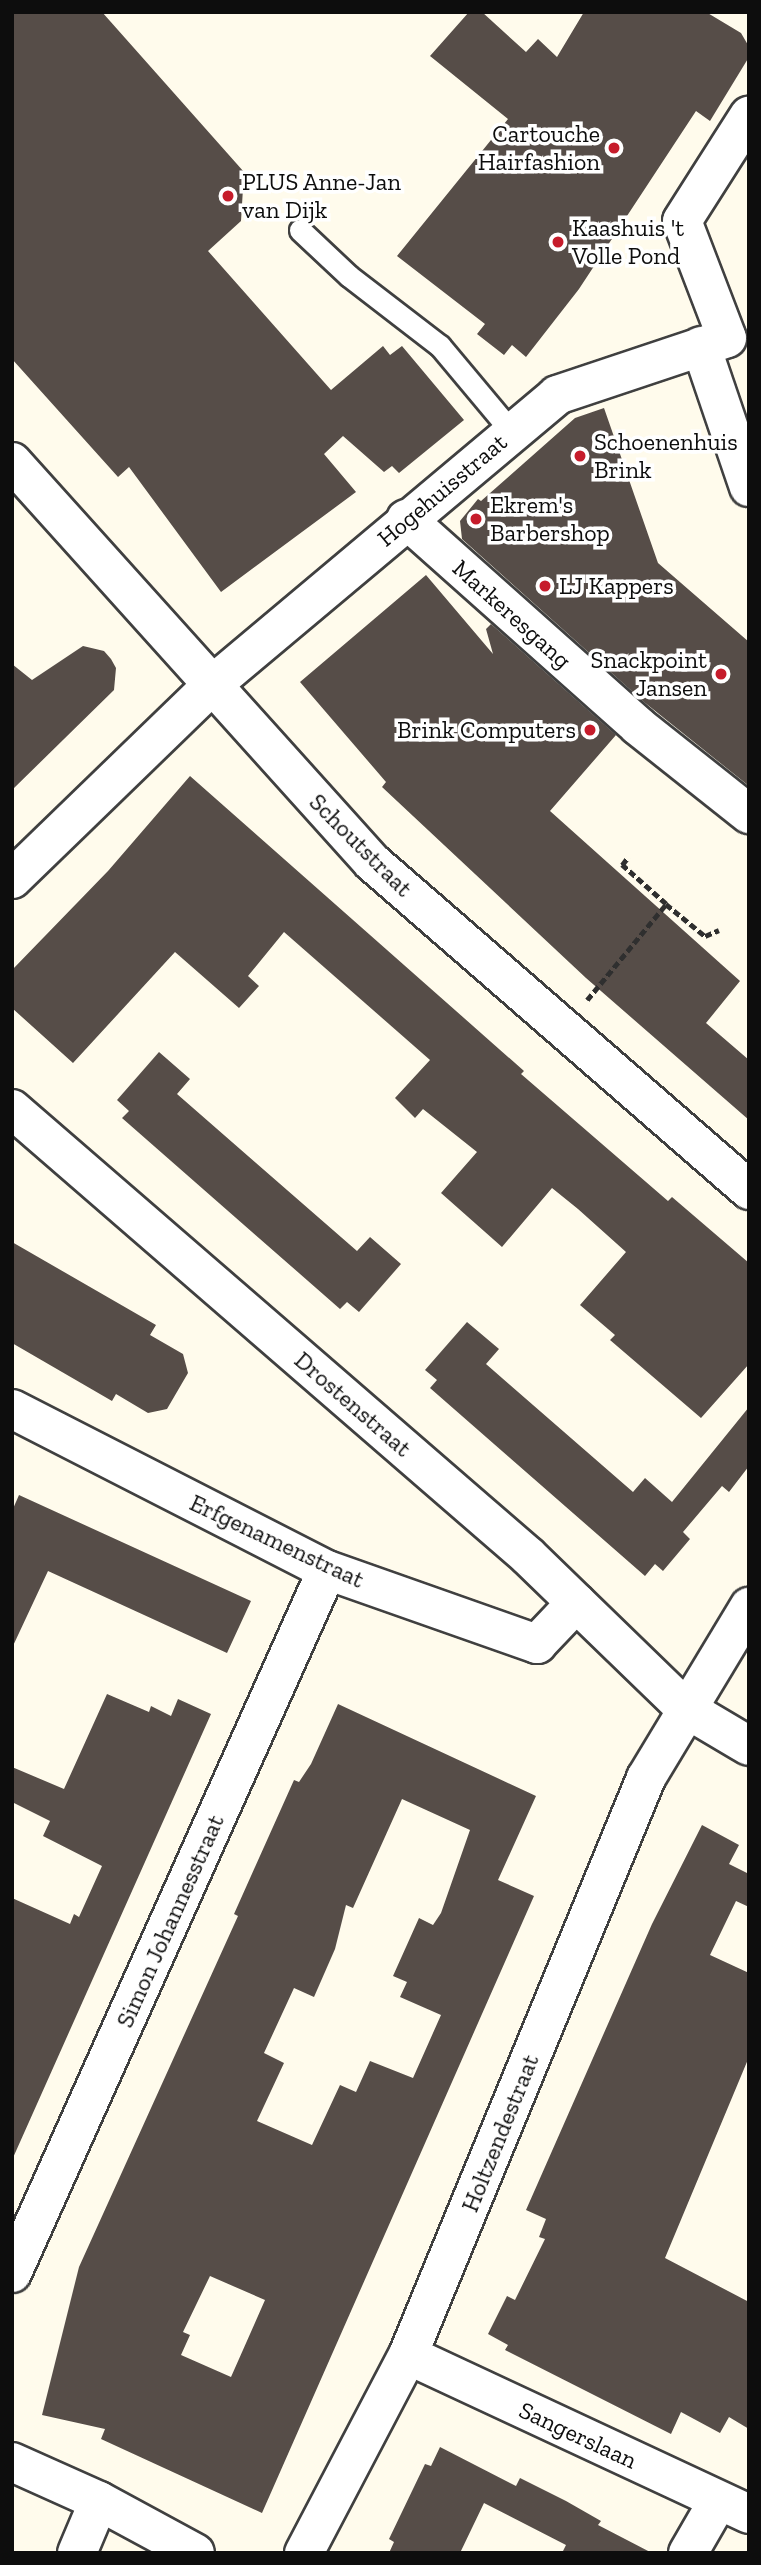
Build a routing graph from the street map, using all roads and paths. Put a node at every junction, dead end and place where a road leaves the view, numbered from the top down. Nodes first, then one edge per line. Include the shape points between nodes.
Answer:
1 (749, 116) edge
2 (300, 230) dead end
3 (701, 346) junction
4 (512, 432) junction
5 (12, 462) edge
6 (749, 487) edge
7 (406, 519) junction
8 (212, 685) junction
9 (749, 814) edge
10 (628, 858) dead end
11 (12, 879) edge
12 (666, 904) junction
13 (719, 930) dead end
14 (562, 1031) junction
15 (12, 1109) edge
16 (749, 1191) edge
17 (12, 1409) edge
18 (327, 1570) junction
19 (576, 1602) junction
20 (749, 1607) edge
21 (685, 1708) junction
22 (749, 1746) edge
23 (12, 2273) edge
24 (408, 2355) junction
25 (12, 2462) edge
26 (99, 2501) junction
27 (733, 2508) edge
28 (76, 2553) edge
29 (195, 2553) edge
30 (304, 2553) edge
31 (688, 2553) edge

1 - 3 street, Hogehuisstraat via 681,221 727,338
2 - 4 lane via 349,276 440,346
3 - 4 street, Hogehuisstraat via 557,395
3 - 6 street
4 - 7 street, Hogehuisstraat
5 - 8 street, Schoutstraat
7 - 8 street, Hogehuisstraat
7 - 9 street, Markeresgang via 638,726
8 - 11 street, Hogehuisstraat
8 - 14 street, Schoutstraat via 372,862
10 - 12 path via 622,864
12 - 13 path via 705,936
12 - 14 path
14 - 16 street, Schoutstraat
15 - 19 street, Drostenstraat
17 - 18 street, Erfgenamenstraat
18 - 19 street, Erfgenamenstraat via 537,1644
18 - 23 street, Simon Johannesstraat
19 - 21 street, Drostenstraat
20 - 21 street, Holtzendestraat
21 - 22 street, Drostenstraat
21 - 24 street, Holtzendestraat via 646,1778
24 - 27 street, Sangerslaan
24 - 30 street, Holtzendestraat
25 - 26 street
26 - 28 street
26 - 29 street
27 - 31 street

